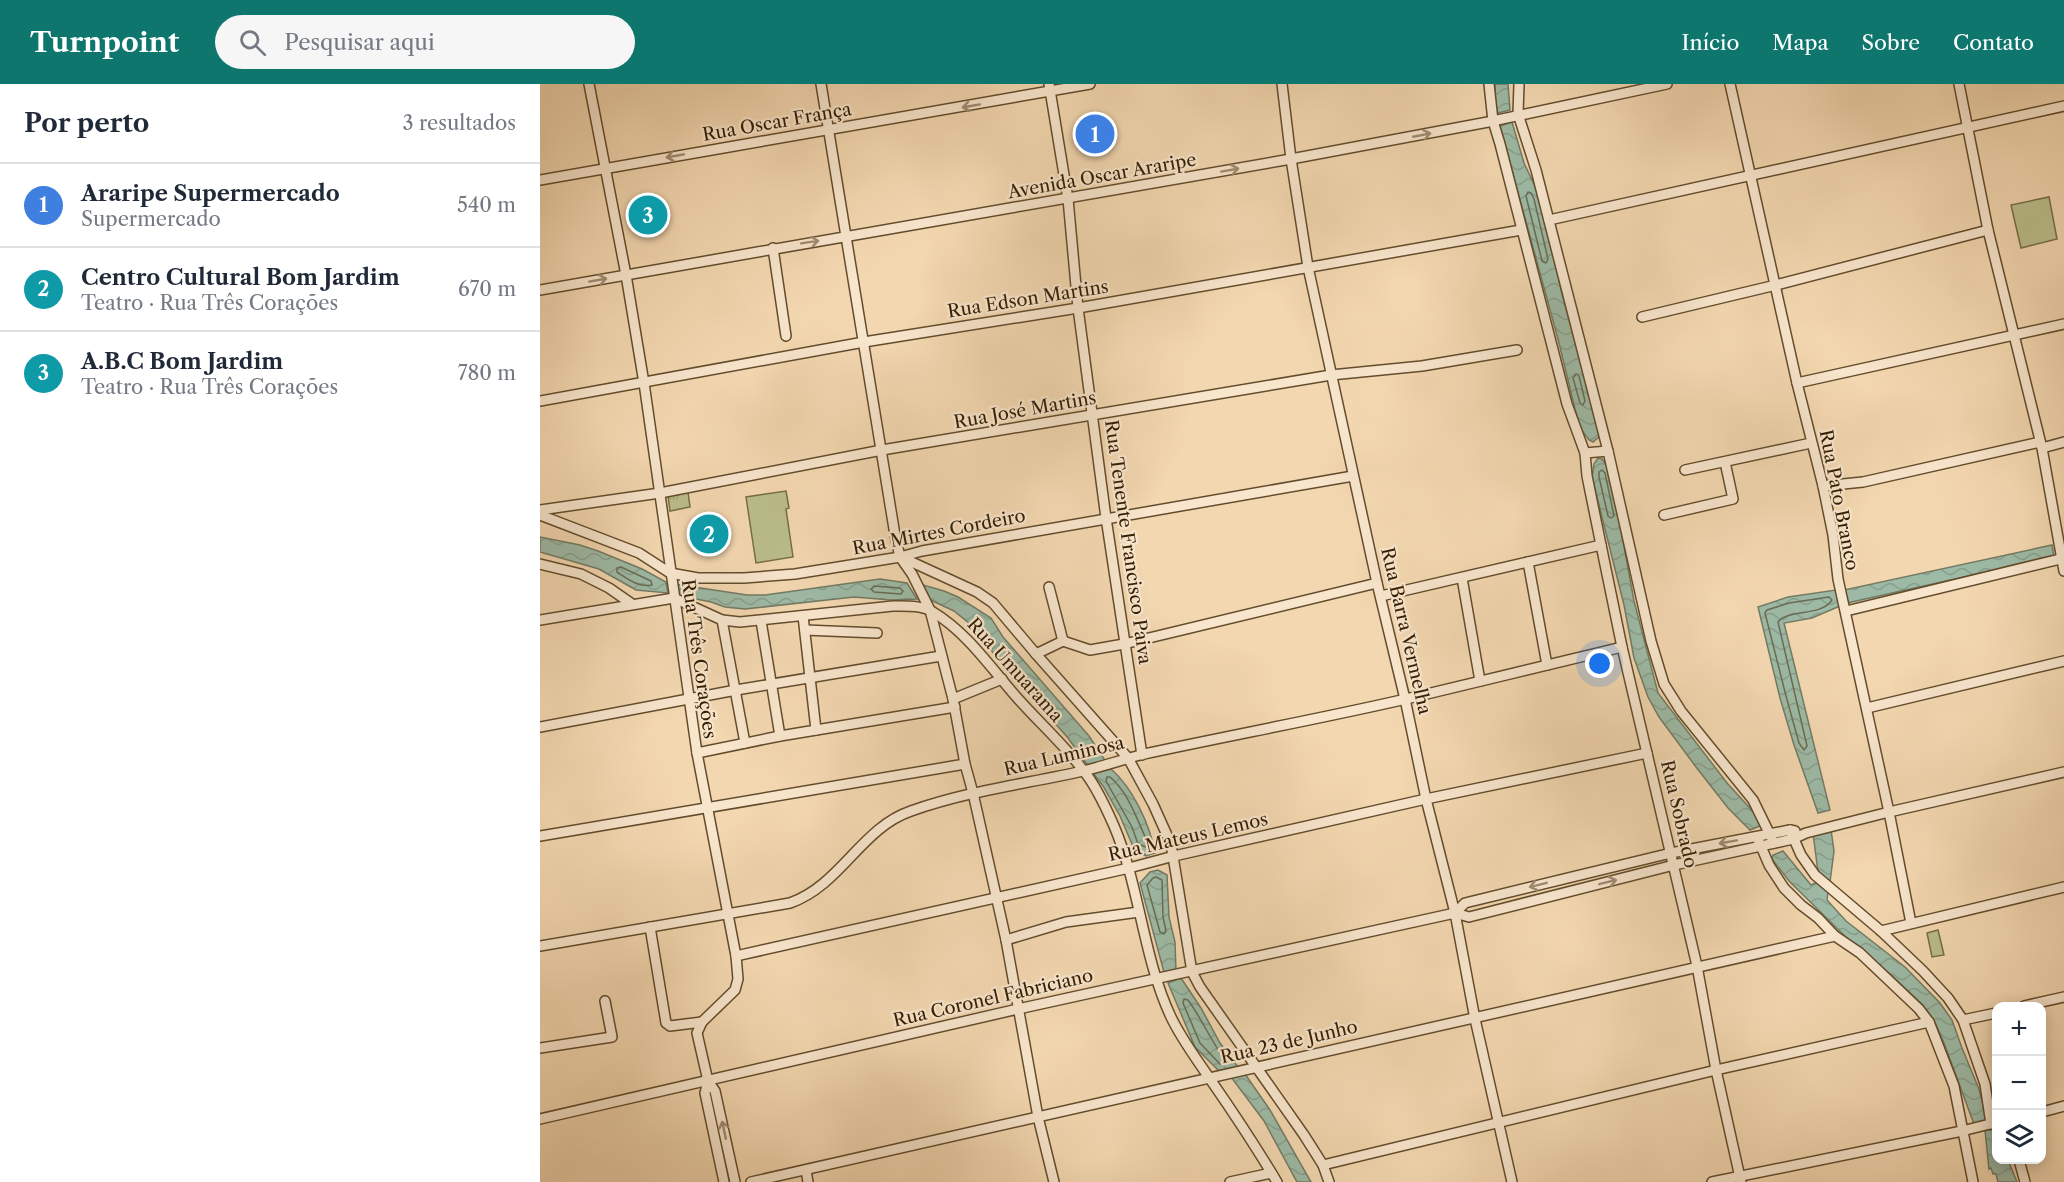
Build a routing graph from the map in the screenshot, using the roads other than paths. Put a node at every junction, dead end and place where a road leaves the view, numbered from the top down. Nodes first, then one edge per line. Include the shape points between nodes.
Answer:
1 (589, 84) edge
2 (821, 84) edge
3 (1090, 84) edge
4 (1282, 84) edge
5 (1489, 84) edge
6 (1519, 84) edge
7 (1667, 84) edge
8 (1730, 84) edge
9 (1959, 84) edge
10 (1050, 88) edge
11 (2064, 106) edge
12 (1518, 114) junction
13 (1492, 121) junction
14 (1969, 127) junction
15 (829, 130) junction
16 (1291, 159) junction
17 (606, 168) junction
18 (1749, 176) junction
19 (540, 180) edge
20 (1068, 199) junction
21 (1549, 220) junction
22 (1521, 230) junction
23 (1988, 230) junction
24 (846, 236) junction
25 (772, 249) junction
26 (1308, 267) junction
27 (626, 275) junction
28 (1776, 285) junction
29 (540, 290) edge
30 (1078, 308) junction
31 (1642, 317) dead end
32 (2064, 324) edge
33 (2015, 335) junction
34 (786, 336) dead end
35 (864, 342) junction
36 (1517, 350) dead end
37 (1331, 375) junction
38 (644, 383) junction
39 (1797, 383) junction
40 (540, 401) edge
41 (1093, 415) junction
42 (2064, 442) edge
43 (1811, 443) junction
44 (2041, 445) junction
45 (882, 450) junction
46 (1608, 451) junction
47 (1585, 453) junction
48 (1725, 462) junction
49 (1685, 470) dead end
50 (1353, 476) junction
51 (1823, 486) junction
52 (660, 493) junction
53 (540, 512) edge
54 (1664, 515) dead end
55 (1106, 518) junction
56 (1600, 545) junction
57 (900, 557) junction
58 (2063, 558) edge
59 (1528, 562) junction
60 (540, 564) edge
61 (2064, 571) edge
62 (670, 573) junction
63 (1462, 578) junction
64 (1377, 583) junction
65 (1049, 587) dead end
66 (1381, 596) junction
67 (674, 598) junction
68 (632, 604) junction
69 (930, 610) junction
70 (1846, 611) junction
71 (803, 616) junction
72 (540, 620) edge
73 (722, 620) junction
74 (761, 621) junction
75 (805, 630) junction
76 (877, 633) dead end
77 (1063, 641) junction
78 (1124, 644) junction
79 (1622, 647) junction
80 (1036, 654) junction
81 (941, 656) junction
82 (2064, 661) edge
83 (1547, 665) junction
84 (810, 678) junction
85 (1002, 679) junction
86 (1480, 681) junction
87 (772, 684) junction
88 (736, 690) junction
89 (688, 699) junction
90 (1405, 699) junction
91 (954, 703) junction
92 (1867, 708) junction
93 (540, 727) edge
94 (816, 730) junction
95 (780, 736) junction
96 (745, 742) junction
97 (697, 753) junction
98 (1647, 753) junction
99 (1142, 755) junction
100 (1128, 758) junction
101 (965, 764) junction
102 (1084, 771) junction
103 (2064, 772) edge
104 (973, 793) junction
105 (1426, 799) junction
106 (708, 808) junction
107 (1889, 812) junction
108 (1791, 835) junction
109 (540, 836) edge
110 (1772, 838) junction
111 (1759, 841) junction
112 (1671, 853) junction
113 (1174, 856) junction
114 (1674, 865) junction
115 (1129, 868) junction
116 (2064, 887) edge
117 (996, 898) junction
118 (1139, 912) junction
119 (1455, 913) junction
120 (727, 914) junction
121 (1911, 923) junction
122 (650, 927) junction
123 (1881, 931) junction
124 (1835, 936) junction
125 (1006, 940) junction
126 (540, 946) edge
127 (736, 956) junction
128 (1698, 966) junction
129 (1192, 972) junction
130 (1158, 978) junction
131 (2064, 997) edge
132 (605, 1001) dead end
133 (2042, 1002) edge
134 (1018, 1009) junction
135 (1992, 1014) edge
136 (1474, 1018) junction
137 (1963, 1020) junction
138 (702, 1022) junction
139 (1929, 1022) junction
140 (540, 1048) edge
141 (1254, 1066) junction
142 (1716, 1070) junction
143 (1209, 1077) junction
144 (708, 1081) junction
145 (2064, 1106) edge
146 (2046, 1111) edge
147 (1992, 1114) edge
148 (1038, 1117) junction
149 (540, 1119) edge
150 (1499, 1122) junction
151 (1992, 1124) edge
152 (1962, 1131) junction
153 (2020, 1164) edge
154 (1323, 1165) junction
155 (806, 1170) junction
156 (1271, 1173) junction
157 (1740, 1179) edge
158 (724, 1182) edge
159 (735, 1182) edge
160 (751, 1182) edge
161 (808, 1182) edge
162 (1054, 1182) edge
163 (1230, 1182) edge
164 (1277, 1182) edge
165 (1329, 1182) edge
166 (1512, 1182) edge
167 (1712, 1182) edge
168 (1973, 1182) edge
169 (2025, 1182) edge

1 - 17 street, Rua Três Corações
2 - 15 street
3 - 10 street, Rua Oscar França
4 - 16 street, Rua Barra Vermelha
5 - 13 street, Rua Sobrado
6 - 12 street
7 - 12 street, Avenida Oscar Araripe
8 - 18 street, Rua Pato Branco
9 - 14 street
10 -> 15 street, Rua Oscar França
10 - 20 street, Rua Tenente Francisco Paiva
11 - 14 street
12 - 13 street, Avenida Oscar Araripe
12 - 21 street
16 -> 13 street, Avenida Oscar Araripe
13 - 22 street, Rua Sobrado
14 - 18 street
14 - 23 street
15 -> 17 street, Rua Oscar França
15 - 24 street
20 -> 16 street, Avenida Oscar Araripe
16 - 26 street, Rua Barra Vermelha
17 - 19 street, Rua Oscar França
17 - 27 street, Rua Três Corações
18 - 21 street
18 - 28 street, Rua Pato Branco
20 - 24 street, Avenida Oscar Araripe
20 - 30 street, Rua Tenente Francisco Paiva
21 - 46 street
22 - 26 street, Rua Edson Martins
22 - 47 street, Rua Sobrado via 1567,404
23 - 28 street
23 - 33 street
25 -> 24 street, Avenida Oscar Araripe
24 - 35 street
25 - 27 street, Avenida Oscar Araripe
25 - 34 street
26 - 30 street, Rua Edson Martins
26 - 37 street, Rua Barra Vermelha
29 -> 27 street, Avenida Oscar Araripe
27 - 38 street, Rua Três Corações
28 - 31 street
28 - 39 street, Rua Pato Branco
30 - 35 street, Rua Edson Martins
30 - 41 street, Rua Tenente Francisco Paiva
32 - 33 street
33 - 39 street
33 - 44 street
35 - 38 street, Rua Edson Martins
35 - 45 street
36 - 37 street, Rua José Martins via 1422,366
37 - 41 street, Rua José Martins
37 - 50 street, Rua Barra Vermelha
38 - 40 street, Rua Edson Martins
38 - 52 street, Rua Três Corações
39 - 43 street, Rua Pato Branco
41 - 45 street, Rua José Martins
41 - 55 street, Rua Tenente Francisco Paiva
42 - 44 street
43 - 48 street
43 - 51 street, Rua Pato Branco
44 - 51 street via 1863,482
44 - 58 street
45 - 52 street, Rua José Martins
45 - 57 street
46 - 47 street
46 - 110 street via 1664,684 1753,800
47 - 56 street, Rua Sobrado
48 - 49 street
48 - 54 street via 1733,499
50 - 55 street, Rua Mirtes Cordeiro
50 - 64 street, Rua Barra Vermelha
51 - 70 street, Rua Pato Branco
52 - 53 street, Rua José Martins
52 - 62 street, Rua Três Corações
53 - 62 street, Rua Mirtes Cordeiro via 639,553
55 - 57 street, Rua Mirtes Cordeiro
55 - 78 street, Rua Tenente Francisco Paiva
56 - 59 street
56 - 79 street, Rua Sobrado
57 - 62 street, Rua Mirtes Cordeiro via 744,578 698,578
57 - 69 street
57 - 80 street, Rua Umuarama via 993,603
58 - 61 street
58 - 70 street
59 - 63 street
59 - 83 street
60 - 68 street via 589,578
62 - 67 street, Rua Três Corações
63 - 66 street
63 - 86 street
64 - 66 street, Rua Barra Vermelha
64 - 78 street
65 - 77 street
66 - 90 street, Rua Barra Vermelha
67 - 68 street
67 - 73 street, Rua Umuarama
67 - 89 street, Rua Três Corações
68 - 72 street
69 - 71 street, Rua Umuarama via 893,606
69 - 81 street
69 - 85 street, Rua Umuarama via 956,628
70 - 92 street, Rua Pato Branco
71 - 74 street, Rua Umuarama
71 - 75 street
73 - 74 street, Rua Umuarama
73 - 88 street
74 - 87 street
75 - 76 street
75 - 84 street
77 - 78 street via 1090,650
77 - 80 street
78 - 99 street, Rua Tenente Francisco Paiva
79 - 83 street, Rua Luminosa
79 - 98 street, Rua Sobrado
80 - 100 street, Rua Umuarama
81 - 84 street
81 - 91 street
82 - 92 street
83 - 86 street, Rua Luminosa
84 - 87 street
84 - 94 street
85 - 91 street
85 - 102 street, Rua Umuarama
86 - 90 street, Rua Luminosa
87 - 88 street
87 - 95 street
88 - 89 street
88 - 96 street
89 - 93 street
89 - 97 street, Rua Três Corações
90 - 99 street, Rua Luminosa
90 - 105 street, Rua Barra Vermelha
91 - 94 street
91 - 101 street
92 - 107 street, Rua Pato Branco
94 - 95 street
95 - 96 street
96 - 97 street
97 - 106 street, Rua Três Corações
98 - 105 street, Rua Mateus Lemos
98 - 112 street, Rua Sobrado
99 - 100 street, Rua Luminosa
100 - 102 street, Rua Luminosa
100 - 113 street, Rua Umuarama via 1153,804
101 - 104 street
101 - 106 street
102 - 104 street, Rua Luminosa
102 - 115 street, Rua Umuarama via 1113,823
103 - 107 street, Rua Coronel Fabriciano
104 - 117 street
104 - 120 street, Rua Luminosa via 912,810 889,821 822,886 803,898
105 - 113 street, Rua Mateus Lemos
105 - 119 street, Rua Barra Vermelha
106 - 109 street
106 - 120 street, Rua Três Corações
107 - 108 street, Rua Coronel Fabriciano
107 - 121 street, Rua Pato Branco
108 - 110 street, Rua Coronel Fabriciano
108 - 123 street via 1815,875
110 - 111 street, Rua Coronel Fabriciano
111 -> 112 street, Rua Coronel Fabriciano
111 - 114 street, Rua Coronel Fabriciano
111 - 124 street via 1784,888
112 - 114 street, Rua Sobrado
112 -> 119 street, Rua Coronel Fabriciano via 1466,903
113 - 115 street, Rua Mateus Lemos
113 - 129 street, Rua Umuarama
119 -> 114 street, Rua Coronel Fabriciano via 1469,917
114 - 128 street, Rua Sobrado
115 - 117 street, Rua Mateus Lemos
115 - 118 street, Rua Umuarama
116 - 121 street
117 - 125 street
117 - 127 street, Rua Mateus Lemos
118 - 125 street via 1066,922
118 - 130 street, Rua Umuarama
119 - 129 street, Rua Coronel Fabriciano
119 - 136 street, Rua Barra Vermelha
120 - 122 street, Rua Luminosa
120 - 127 street, Rua Três Corações
121 - 123 street
122 - 126 street, Rua Luminosa
122 - 138 street via 666,1023 670,1026
123 - 137 street via 1930,978
124 - 128 street, Rua 23 de Junho
124 - 139 street via 1860,952
125 - 134 street
127 - 138 street, Rua Três Corações via 735,990
128 - 136 street, Rua 23 de Junho
128 - 142 street, Rua Sobrado
129 - 130 street, Rua Coronel Fabriciano
129 - 141 street, Rua Umuarama
130 - 134 street, Rua Coronel Fabriciano
130 - 143 street, Rua Umuarama via 1171,1018
131 - 133 street
132 - 140 street via 612,1037
134 - 144 street, Rua Coronel Fabriciano
134 - 148 street
135 - 137 street
136 - 141 street, Rua 23 de Junho
136 - 150 street, Rua Barra Vermelha
137 - 147 street
138 - 144 street via 697,1033
139 - 142 street
139 - 152 street via 1954,1086
141 - 143 street, Rua 23 de Junho
141 - 154 street, Rua Umuarama
142 - 150 street
142 - 157 street, Rua Sobrado
143 - 148 street, Rua 23 de Junho
143 - 156 street, Rua Umuarama
144 - 149 street, Rua Coronel Fabriciano
144 - 158 street via 705,1093
159 -> 144 street via 715,1091
145 - 146 street
148 - 155 street, Rua 23 de Junho
148 - 162 street
150 - 154 street
150 - 166 street, Rua Barra Vermelha
151 - 152 street
152 - 157 street
152 - 168 street
153 - 169 street
154 - 165 street, Rua Umuarama
155 - 160 street, Rua 23 de Junho
155 - 161 street
156 - 163 street
156 - 164 street, Rua Umuarama
157 - 167 street

